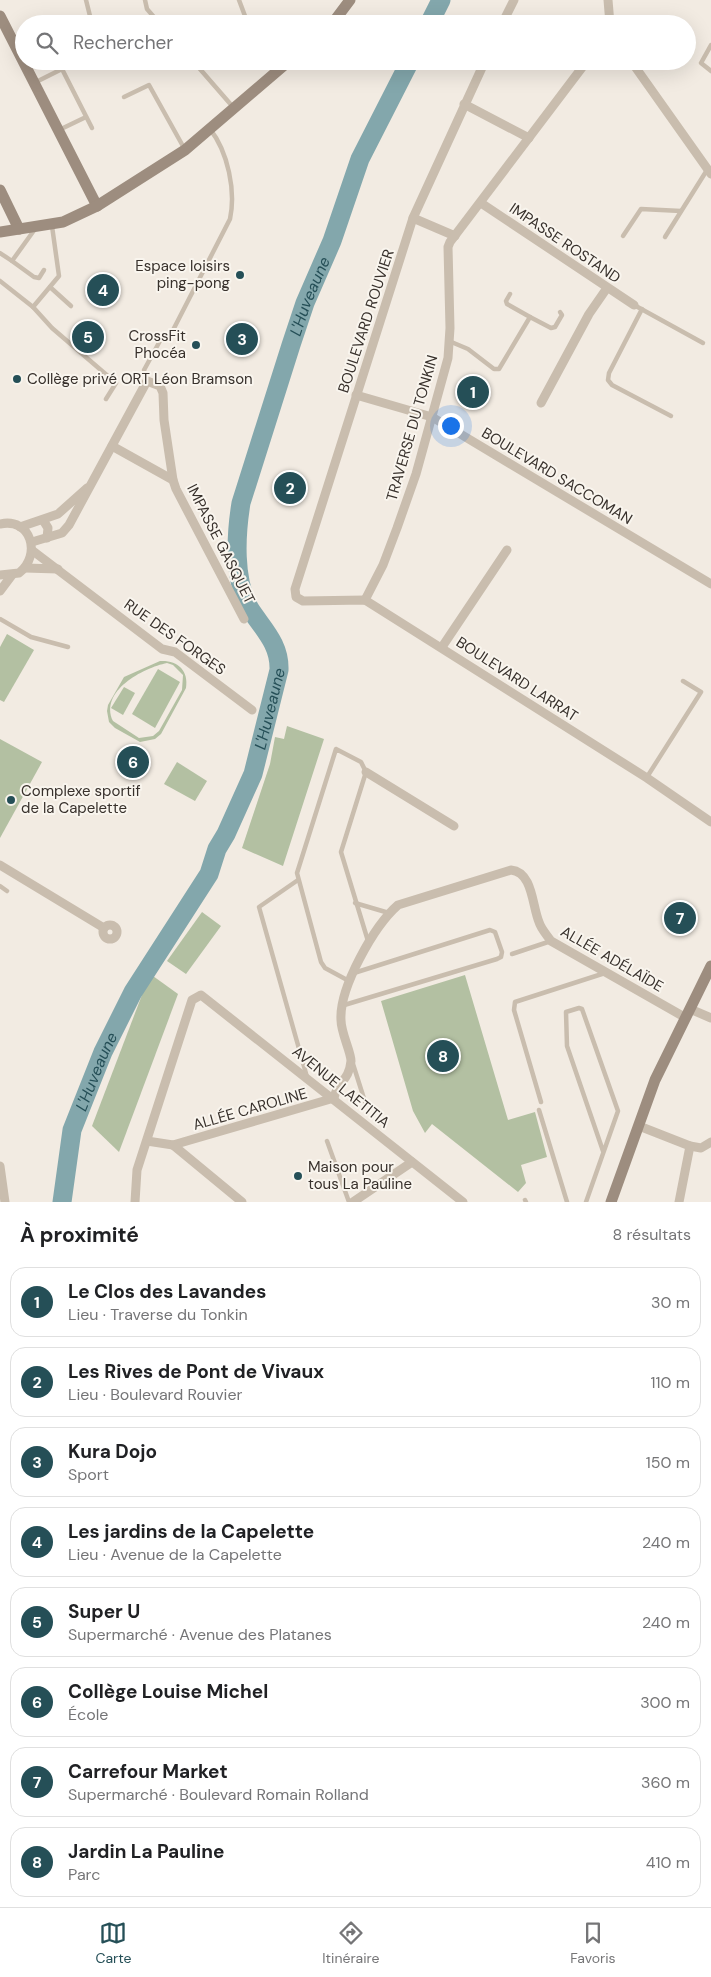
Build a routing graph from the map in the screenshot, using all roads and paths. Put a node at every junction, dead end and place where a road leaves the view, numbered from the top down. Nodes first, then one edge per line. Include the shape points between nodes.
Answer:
1 (86, 0) edge
2 (145, 0) edge
3 (239, 0) edge
4 (350, 0) edge
5 (514, 0) edge
6 (608, 0) edge
7 (90, 15) edge
8 (152, 15) edge
9 (245, 15) edge
10 (339, 15) edge
11 (506, 15) edge
12 (609, 15) edge
13 (0, 16) edge
14 (15, 44) edge
15 (711, 45) edge
16 (28, 70) edge
17 (60, 70) edge
18 (62, 70) edge
19 (201, 70) edge
20 (481, 70) edge
21 (580, 70) edge
22 (637, 70) edge
23 (277, 71) edge
24 (711, 71) edge
25 (34, 82) junction
26 (124, 98) dead end
27 (464, 104) junction
28 (234, 108) junction
29 (86, 117) junction
30 (92, 128) dead end
31 (210, 129) junction
32 (59, 130) junction
33 (529, 138) junction
34 (184, 150) junction
35 (709, 172) edge
36 (0, 190) edge
37 (481, 203) junction
38 (97, 206) junction
39 (682, 211) junction
40 (413, 218) junction
41 (52, 224) junction
42 (37, 226) junction
43 (19, 229) junction
44 (0, 232) edge
45 (455, 236) junction
46 (623, 236) dead end
47 (665, 237) dead end
48 (0, 253) edge
49 (12, 261) junction
50 (44, 270) dead end
51 (0, 281) edge
52 (50, 287) junction
53 (607, 288) junction
54 (510, 294) dead end
55 (71, 306) dead end
56 (33, 307) junction
57 (638, 307) junction
58 (560, 312) dead end
59 (530, 317) junction
60 (449, 341) junction
61 (703, 343) dead end
62 (146, 381) junction
63 (356, 395) junction
64 (106, 399) dead end
65 (541, 403) dead end
66 (671, 416) dead end
67 (432, 417) junction
68 (112, 446) junction
69 (173, 480) junction
70 (94, 481) junction
71 (43, 520) junction
72 (0, 524) edge
73 (20, 527) junction
74 (47, 538) junction
75 (32, 546) junction
76 (507, 550) dead end
77 (25, 568) junction
78 (58, 569) junction
79 (0, 575) edge
80 (12, 575) junction
81 (711, 584) edge
82 (0, 591) edge
83 (365, 600) junction
84 (0, 619) edge
85 (244, 619) dead end
86 (68, 647) dead end
87 (442, 647) junction
88 (683, 681) dead end
89 (252, 710) dead end
90 (366, 772) junction
91 (647, 778) junction
92 (711, 822) edge
93 (454, 826) dead end
94 (0, 865) edge
95 (298, 880) junction
96 (0, 886) edge
97 (7, 891) dead end
98 (355, 903) junction
99 (389, 913) junction
100 (104, 928) dead end
101 (552, 941) junction
102 (369, 943) junction
103 (512, 954) dead end
104 (711, 966) edge
105 (354, 973) junction
106 (605, 973) junction
107 (349, 982) junction
108 (340, 1006) junction
109 (688, 1013) junction
110 (711, 1018) edge
111 (351, 1058) junction
112 (307, 1077) junction
113 (334, 1098) junction
114 (541, 1102) dead end
115 (366, 1105) dead end
116 (539, 1110) dead end
117 (639, 1126) junction
118 (147, 1141) junction
119 (327, 1141) dead end
120 (711, 1142) edge
121 (173, 1145) junction
122 (690, 1146) junction
123 (603, 1151) junction
124 (412, 1162) junction
125 (0, 1166) edge
126 (5, 1202) edge
127 (134, 1202) edge
128 (242, 1202) edge
129 (349, 1202) edge
130 (353, 1202) edge
131 (463, 1202) edge
132 (567, 1202) edge
133 (586, 1202) edge
134 (610, 1202) edge
135 (679, 1202) edge

1 - 7 lane
2 - 8 lane
3 - 9 lane
4 - 10 street
5 - 11 street
6 - 12 street
13 - 14 street
15 - 24 lane via 702,63
16 - 25 street
17 - 25 lane
18 - 29 lane
19 - 28 lane
20 - 27 street, BOULEVARD ROUVIER
21 - 33 street, TRAVERSE DU TONKIN
22 - 35 street
23 - 28 street
25 - 32 street
26 - 34 lane via 149,85
27 - 33 street
27 - 40 street, BOULEVARD ROUVIER
28 - 31 street
29 - 30 lane
29 - 32 lane
31 - 34 street
31 - 62 lane via 219,143 233,194 230,219 171,334 161,339 144,370
32 - 38 street
33 - 37 street, TRAVERSE DU TONKIN
34 - 38 street
35 - 39 lane
36 - 43 street
37 - 45 street, TRAVERSE DU TONKIN
37 - 53 street, IMPASSE ROSTAND
38 - 41 street via 80,216
39 - 46 lane via 641,208
39 - 47 lane
40 - 45 street
40 - 63 street, BOULEVARD ROUVIER
41 - 42 street
41 - 52 lane via 60,276
42 - 43 street
42 - 49 lane
43 - 44 street
45 - 60 street, TRAVERSE DU TONKIN via 448,247
48 - 49 lane
49 - 50 lane via 34,277 38,278
51 - 56 lane
52 - 55 lane
52 - 56 lane
53 - 57 street, IMPASSE ROSTAND
53 - 65 street via 588,314
54 - 59 lane via 507,304
56 - 64 lane via 52,328 116,382
57 - 61 lane
57 - 66 lane via 608,380
58 - 59 lane via 562,315 551,328
59 - 60 lane via 499,369
60 - 67 street, TRAVERSE DU TONKIN via 448,358
62 - 68 street
62 - 69 street, IMPASSE GASQUET via 160,386 163,393
63 - 67 street, BOULEVARD SACCOMAN
63 - 83 street, BOULEVARD ROUVIER via 296,597 303,601
67 - 81 street, BOULEVARD SACCOMAN
67 - 83 street, TRAVERSE DU TONKIN via 397,528
68 - 69 street
68 - 70 street
69 - 85 street, IMPASSE GASQUET
70 - 71 street via 58,514
70 - 74 street via 69,525 62,533
71 - 73 street
71 - 74 street via 48,528
72 - 73 street
73 - 75 street, RUE DES FORGES
74 - 75 street
75 - 77 street via 31,559
75 - 78 street, RUE DES FORGES
76 - 87 street
77 - 78 street
77 - 80 street
78 - 89 street, RUE DES FORGES via 162,649 175,652
79 - 80 street
80 - 82 street
83 - 87 street, BOULEVARD LARRAT
84 - 86 lane via 31,637
87 - 91 street, BOULEVARD LARRAT
88 - 91 lane via 701,692
90 - 93 street
90 - 95 lane via 361,762 336,749 297,872
90 - 98 lane via 341,852
91 - 92 street, BOULEVARD LARRAT
94 - 100 street
95 - 107 lane via 321,962 325,968
95 - 112 lane via 259,907
96 - 97 lane
98 - 99 lane
98 - 102 lane
99 - 101 street, ALLÉE ADÉLAÏDE via 398,904 516,870 526,879 539,923
99 - 102 street, ALLÉE ADÉLAÏDE
101 - 103 lane
101 - 106 street, ALLÉE ADÉLAÏDE
102 - 105 street, ALLÉE ADÉLAÏDE
104 - 109 street
105 - 107 street, ALLÉE ADÉLAÏDE
105 - 108 lane via 490,930 495,932 502,952 497,959
106 - 109 street, ALLÉE ADÉLAÏDE
106 - 114 lane via 515,1002 514,1010
107 - 108 street, ALLÉE ADÉLAÏDE
108 - 111 street, ALLÉE ADÉLAÏDE via 343,1038
109 - 110 street, ALLÉE ADÉLAÏDE
109 - 117 street via 655,1080
111 - 113 street via 348,1076 336,1089
111 - 115 lane
112 - 113 street, AVENUE LAETITIA
112 - 118 street, AVENUE LAETITIA via 201,995 192,1000
113 - 121 street, ALLÉE CAROLINE
113 - 124 street, AVENUE LAETITIA
116 - 132 lane
117 - 122 street
117 - 134 street
118 - 121 street, ALLÉE CAROLINE
118 - 127 street via 137,1170
119 - 129 lane
120 - 122 street via 701,1148
121 - 128 street
122 - 135 street
123 - 123 lane via 618,1111 579,1008 566,1012 567,1046
123 - 133 lane
124 - 130 street
124 - 131 street, AVENUE LAETITIA
125 - 126 street

